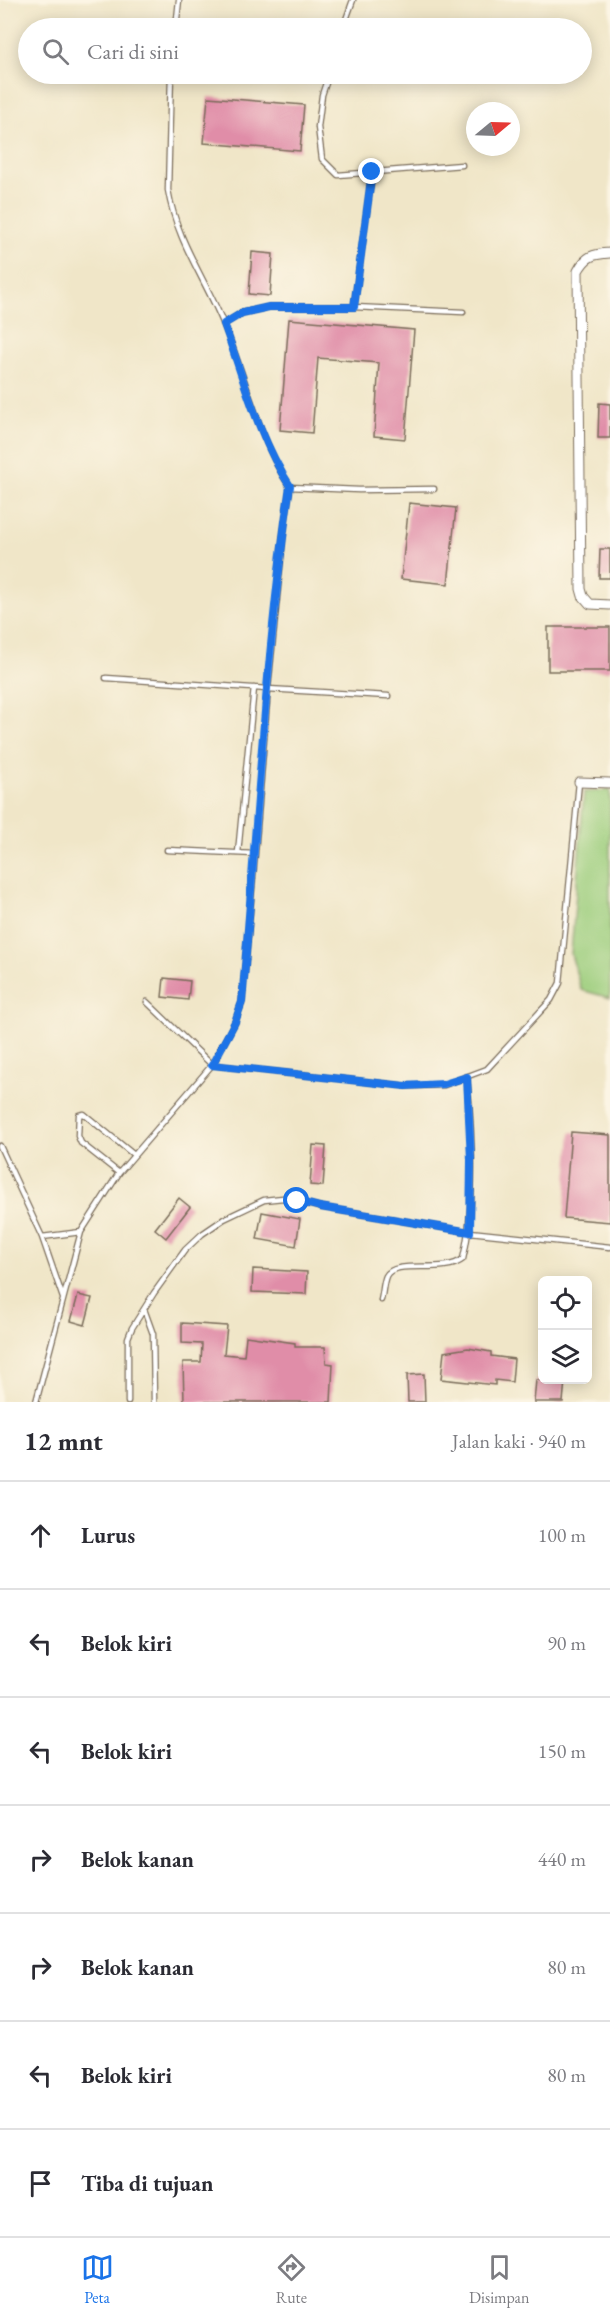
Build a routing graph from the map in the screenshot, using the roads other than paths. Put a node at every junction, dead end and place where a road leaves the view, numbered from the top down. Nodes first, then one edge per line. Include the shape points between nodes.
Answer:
1 (179, 0) edge
2 (352, 0) edge
3 (177, 18) edge
4 (346, 18) edge
5 (171, 84) edge
6 (326, 84) edge
7 (462, 165) dead end
8 (372, 172) junction
9 (610, 253) edge
10 (354, 307) junction
11 (463, 312) dead end
12 (224, 324) junction
13 (290, 486) junction
14 (434, 489) dead end
15 (610, 605) edge
16 (106, 678) dead end
17 (254, 688) junction
18 (268, 689) junction
19 (388, 696) dead end
20 (579, 782) joint
21 (610, 783) edge
22 (167, 850) dead end
23 (238, 853) junction
24 (255, 854) junction
25 (147, 1002) dead end
26 (212, 1065) junction
27 (467, 1077) junction
28 (0, 1148) edge
29 (134, 1155) junction
30 (119, 1173) junction
31 (81, 1232) junction
32 (470, 1232) junction
33 (42, 1237) junction
34 (610, 1247) edge
35 (63, 1298) junction
36 (381, 1300) dead end
37 (144, 1309) junction
38 (36, 1402) edge
39 (128, 1402) edge
40 (154, 1402) edge

1 - 3 lane
2 - 4 lane
5 - 12 lane via 170,204 181,239
6 - 8 lane via 318,127 322,159 338,175
7 - 8 lane
8 - 10 lane
9 - 15 street via 594,254 584,260 578,271 581,589 590,604
10 - 11 lane
10 - 12 lane via 269,307 242,313
12 - 13 lane via 255,411
13 - 14 lane
13 - 18 lane
16 - 17 lane
17 - 18 lane
17 - 23 lane
18 - 19 lane
18 - 24 lane
20 - 21 street
20 - 27 lane via 560,983 551,1000 512,1045 487,1069
22 - 23 lane
23 - 24 lane
24 - 26 lane via 242,1002
25 - 26 lane
26 - 27 lane via 405,1086 444,1084
26 - 29 lane
27 - 32 lane
28 - 33 lane
29 - 30 lane
29 - 30 lane via 84,1114 79,1115 81,1143
30 - 31 lane
31 - 33 lane
31 - 35 lane
32 - 34 lane
32 - 36 lane via 463,1259 457,1264 393,1270 386,1275
32 - 37 lane via 283,1198 264,1200 224,1219 184,1250
33 - 35 lane
35 - 38 lane
37 - 39 lane via 128,1338
37 - 40 lane via 153,1334

